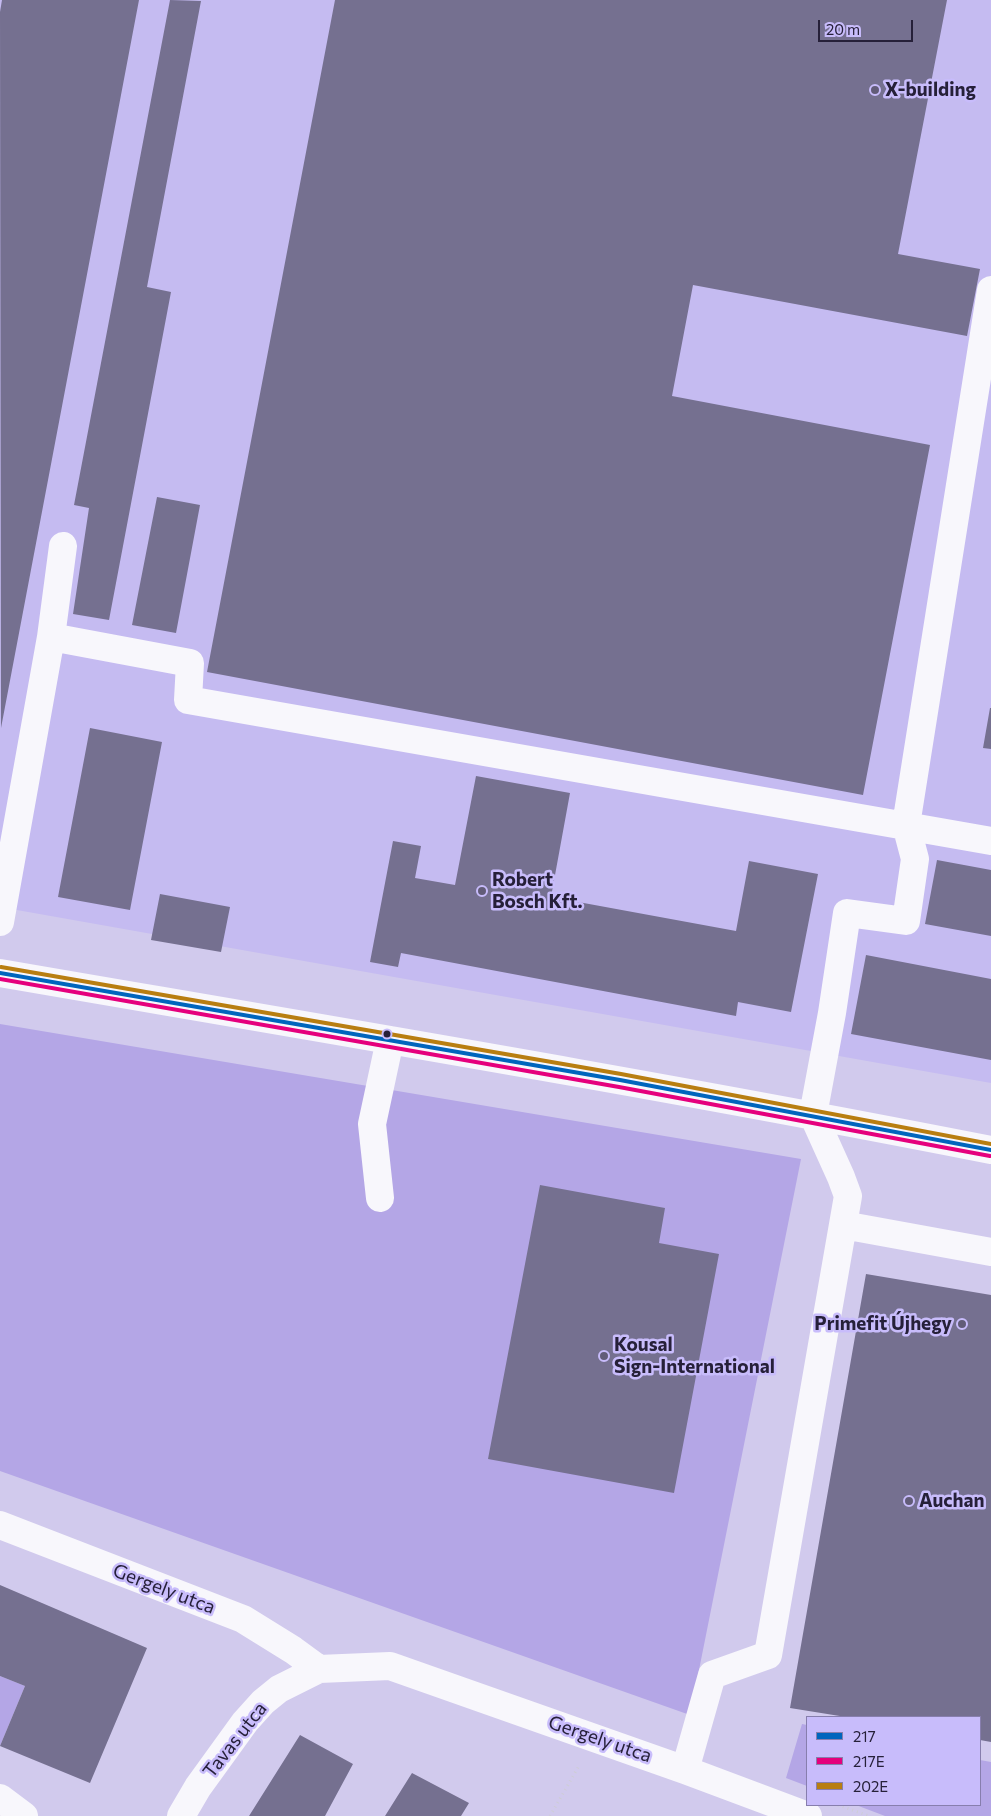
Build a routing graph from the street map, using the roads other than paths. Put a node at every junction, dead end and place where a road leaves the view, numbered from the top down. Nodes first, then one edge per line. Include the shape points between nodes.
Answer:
1 (991, 290) edge
2 (63, 546) dead end
3 (51, 636) junction
4 (906, 825) junction
5 (991, 841) edge
6 (0, 922) edge
7 (0, 973) edge
8 (390, 1040) junction
9 (813, 1115) junction
10 (991, 1150) edge
11 (380, 1198) dead end
12 (844, 1225) junction
13 (991, 1252) edge
14 (0, 1525) edge
15 (390, 1666) joint
16 (319, 1669) junction
17 (685, 1770) junction
18 (0, 1798) edge
19 (24, 1816) edge
20 (181, 1816) edge
21 (808, 1816) edge

1 - 4 street
2 - 3 street
3 - 4 street via 190,663 188,700
3 - 6 street
4 - 5 street
4 - 9 street via 915,859 906,921 848,914
7 - 8 street
8 - 9 street
8 - 11 street via 372,1124
9 - 10 street
9 - 12 street via 848,1196
12 - 13 street
12 - 17 street via 768,1654 712,1674
14 - 16 street, Gergely utca via 243,1619
15 - 16 street, Tavas utca
15 - 17 street, Gergely utca
16 - 20 street, Tavas utca via 278,1689 263,1702 198,1787
17 - 21 street, Gergely utca
18 - 19 street

